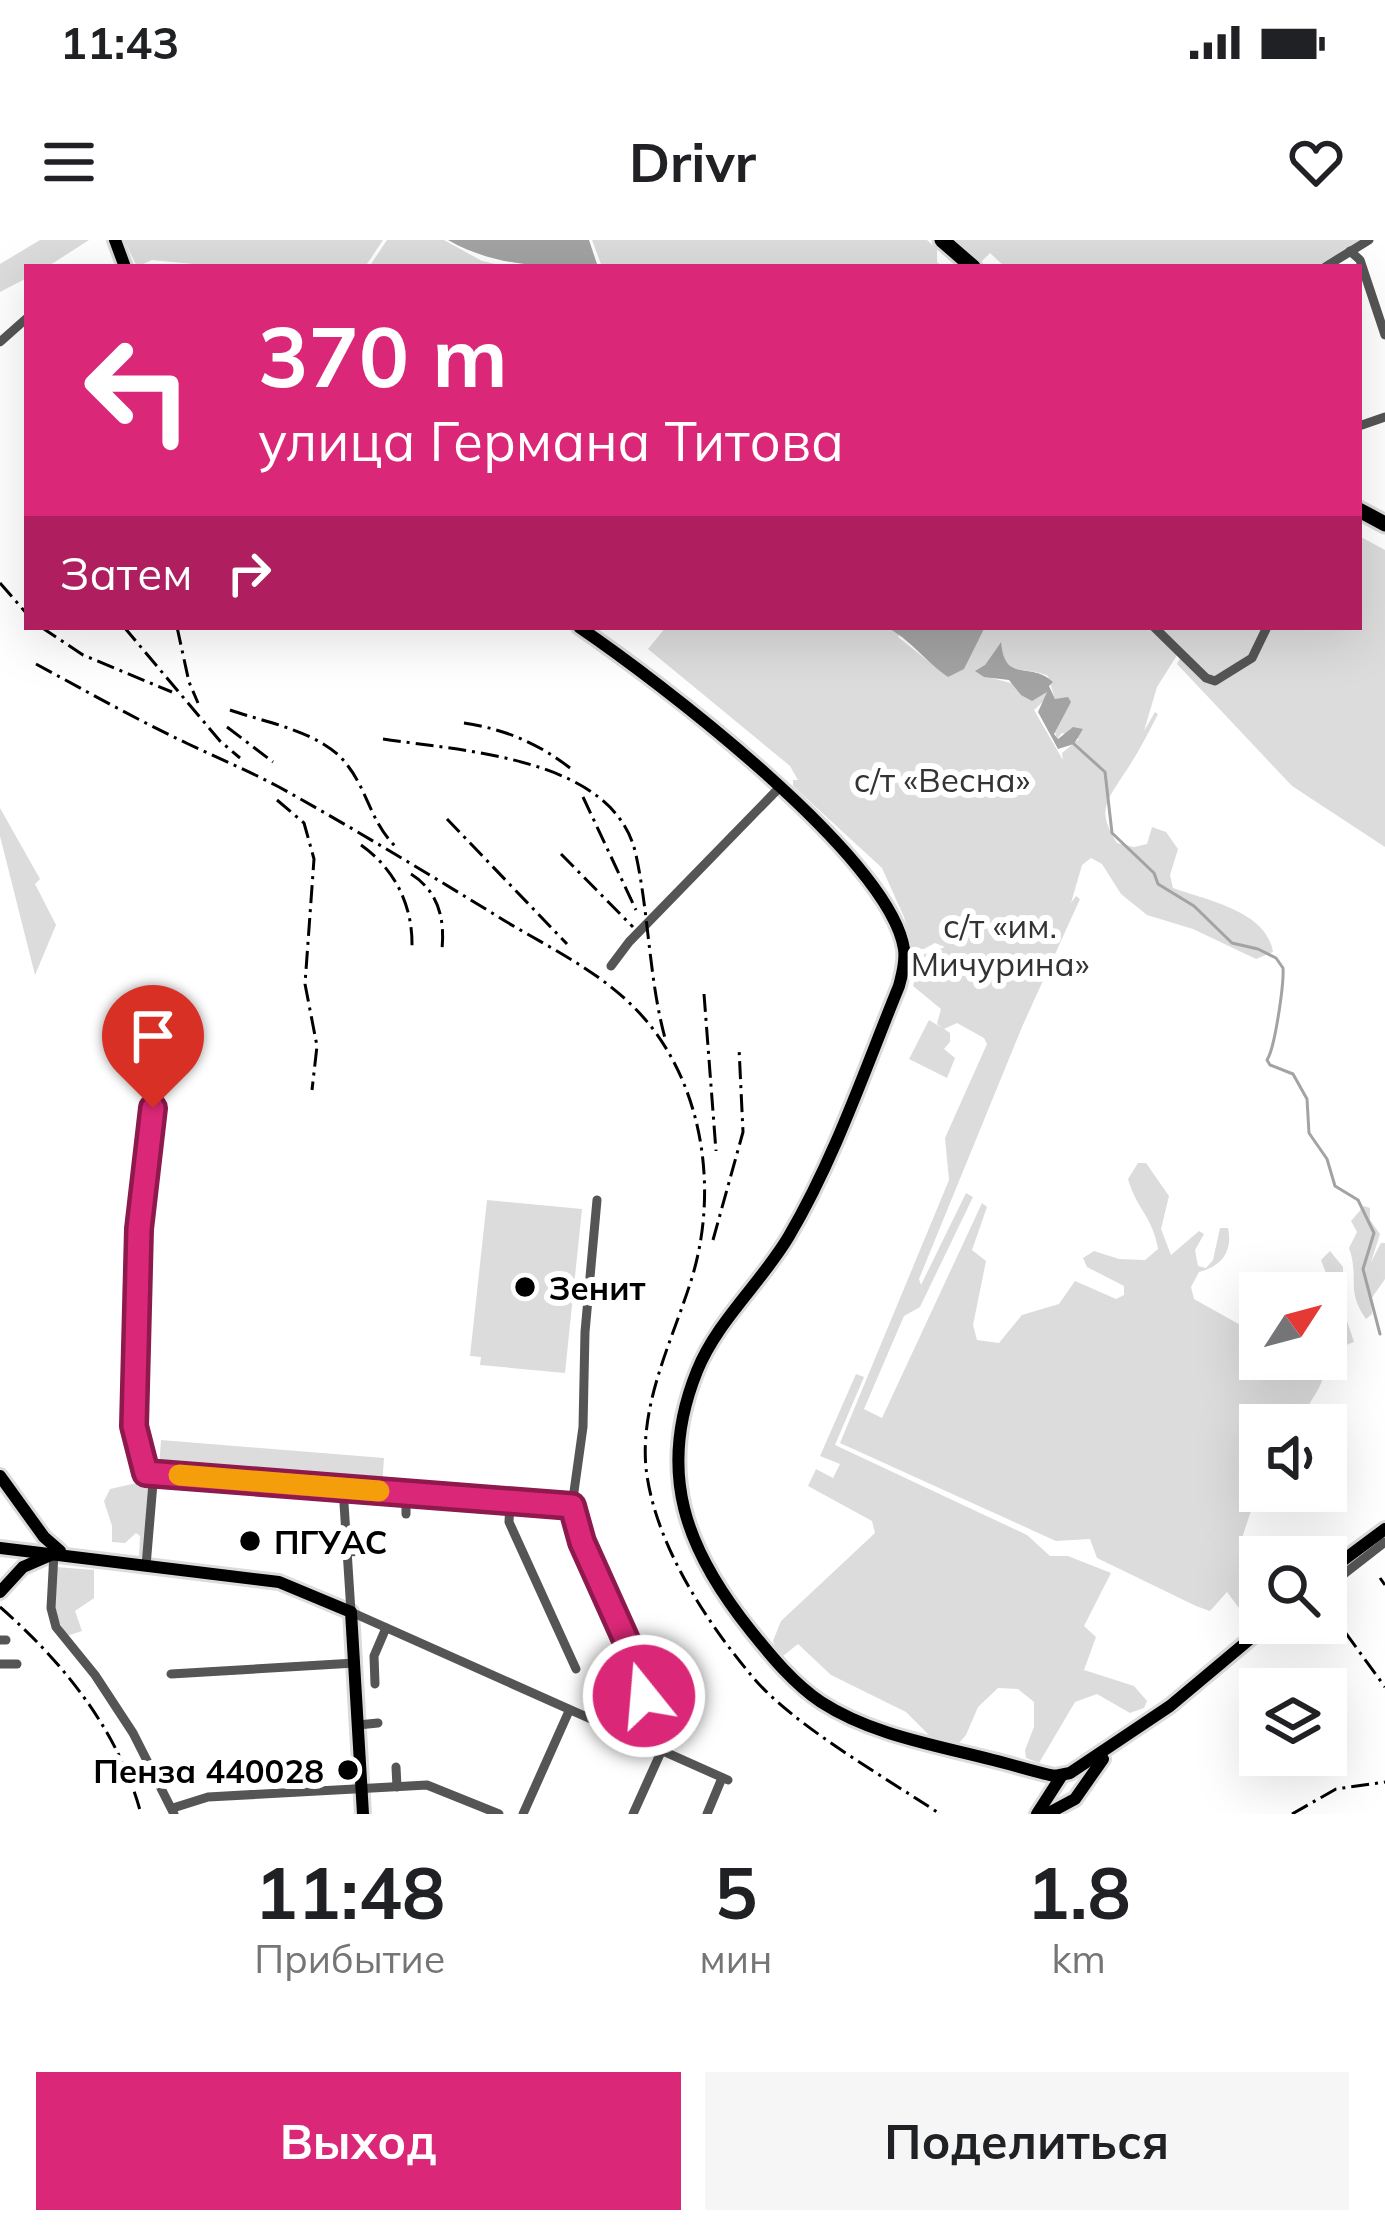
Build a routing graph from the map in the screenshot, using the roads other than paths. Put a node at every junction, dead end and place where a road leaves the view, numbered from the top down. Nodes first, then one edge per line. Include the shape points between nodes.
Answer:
1 (939, 240) edge
2 (1369, 240) edge
3 (1350, 251) junction
4 (967, 264) edge
5 (1329, 264) edge
6 (1361, 264) edge
7 (1362, 266) edge
8 (24, 321) edge
9 (1385, 335) edge
10 (0, 342) edge
11 (583, 630) edge
12 (1157, 630) edge
13 (1266, 630) edge
14 (779, 788) junction
15 (611, 966) dead end
16 (153, 1108) dead end
17 (597, 1200) dead end
18 (0, 1476) edge
19 (149, 1478) junction
20 (343, 1489) junction
21 (406, 1493) junction
22 (510, 1502) junction
23 (572, 1506) junction
24 (406, 1514) dead end
25 (1385, 1528) edge
26 (1385, 1542) edge
27 (3, 1547) edge
28 (371, 1551) dead end
29 (345, 1552) junction
30 (60, 1554) junction
31 (1347, 1557) edge
32 (146, 1566) junction
33 (1347, 1572) edge
34 (0, 1592) edge
35 (351, 1612) junction
36 (386, 1628) junction
37 (1244, 1644) edge
38 (355, 1663) junction
39 (0, 1664) edge
40 (17, 1664) dead end
41 (576, 1669) dead end
42 (170, 1674) dead end
43 (375, 1684) dead end
44 (569, 1711) junction
45 (379, 1724) dead end
46 (358, 1725) junction
47 (1134, 1730) junction
48 (627, 1736) junction
49 (661, 1752) junction
50 (396, 1767) dead end
51 (1066, 1774) junction
52 (1046, 1775) junction
53 (397, 1786) junction
54 (1082, 1787) junction
55 (362, 1789) junction
56 (1053, 1790) junction
57 (1064, 1804) junction
58 (174, 1811) edge
59 (363, 1814) edge
60 (499, 1814) edge
61 (523, 1814) edge
62 (633, 1814) edge
63 (706, 1814) edge
64 (1037, 1814) edge
65 (1047, 1814) edge

1 - 4 highway
2 - 3 street
3 - 5 street
3 - 6 street
7 - 9 street
8 - 10 street
11 - 14 main road
12 - 13 street via 1215,681 1252,658
14 - 15 street
14 - 52 main road via 867,878 900,935 904,969 810,1199 695,1374 677,1475 682,1512 724,1597 819,1700 878,1730
16 - 19 street via 139,1229 134,1426
17 - 23 street
18 - 30 main road
19 - 20 street
19 - 32 street
20 - 21 street
20 - 29 street
21 - 22 street
21 - 24 street
22 - 23 street
22 - 41 street via 509,1522
23 - 48 street via 644,1680
25 - 31 main road
26 - 33 street
27 - 30 main road
28 - 29 street
29 - 35 street
30 - 32 main road
30 - 34 main road via 16,1574
30 - 58 street via 50,1608 56,1627 111,1699
32 - 35 main road via 279,1582
35 - 36 street
35 - 38 main road
36 - 43 street via 374,1656
36 - 44 street
37 - 47 main road
38 - 42 street
38 - 46 main road
39 - 40 street
44 - 48 street
44 - 61 street
45 - 46 street
46 - 55 main road
47 - 51 main road
47 - 54 main road
48 - 49 street
49 - 62 street
49 - 63 street via 725,1779
50 - 53 street
51 - 52 main road
51 - 54 main road via 1078,1775
51 - 56 main road
52 - 56 main road
53 - 55 street
53 - 60 street via 432,1786
54 - 57 main road
55 - 58 street via 208,1797
55 - 59 main road
56 - 57 main road
56 - 64 main road
57 - 65 main road

